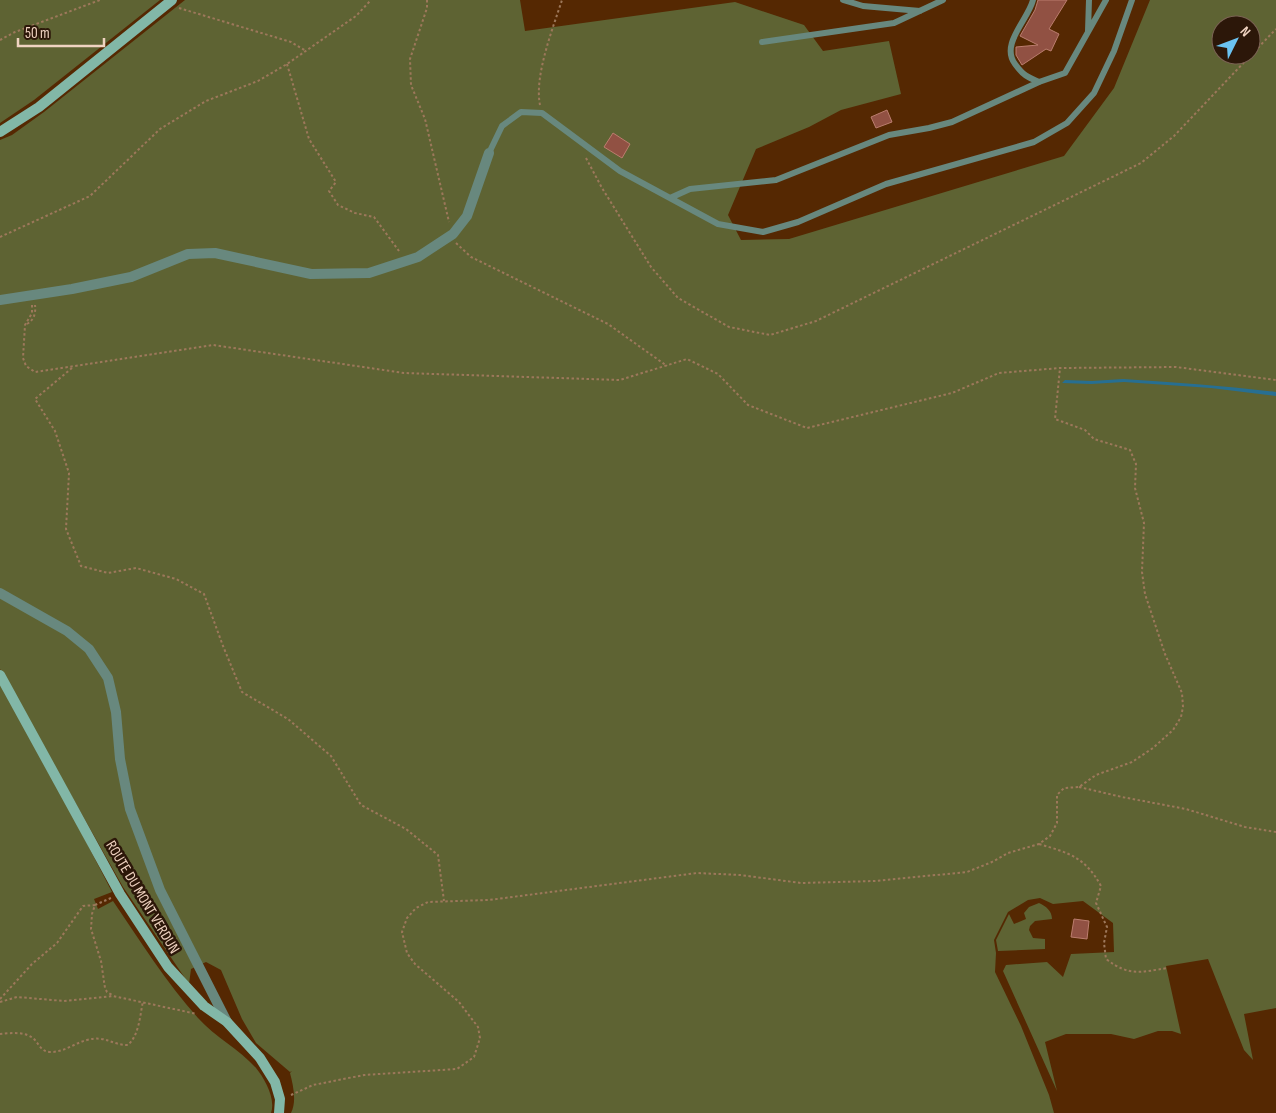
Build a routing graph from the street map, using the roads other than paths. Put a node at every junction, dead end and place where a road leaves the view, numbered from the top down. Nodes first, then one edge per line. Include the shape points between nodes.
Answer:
1 (843, 0) edge
2 (943, 0) edge
3 (1033, 0) edge
4 (1089, 0) edge
5 (1106, 0) edge
6 (1132, 0) edge
7 (169, 2) edge
8 (864, 3) edge
9 (922, 11) junction
10 (1088, 32) junction
11 (762, 42) dead end
12 (1039, 82) junction
13 (0, 132) edge
14 (489, 153) joint
15 (670, 198) junction
16 (0, 300) edge
17 (0, 593) edge
18 (0, 675) edge
19 (227, 1022) junction
20 (279, 1113) edge

1 - 8 lane
2 - 9 lane
3 - 12 lane via 1010,45 1011,59 1024,75
4 - 10 lane
5 - 10 lane
6 - 15 lane via 1114,51 1094,93 1067,123 1034,142 886,184 798,222 763,232 718,224
7 - 13 street via 40,107
8 - 9 lane
9 - 11 lane via 894,23
10 - 12 lane via 1065,72
12 - 15 lane via 952,122 889,134 776,180 690,190
14 - 15 lane via 502,126 521,112 542,113 620,171
14 - 16 street via 467,216 453,234 418,257 369,273 311,274 215,253 188,254 131,277
17 - 19 street via 68,631 89,649 108,678 130,809 160,890
18 - 19 street, ROUTE DU MONT VERDUN via 120,894 168,967 204,1006
19 - 20 street, ROUTE DU MONT VERDUN via 260,1058 275,1082 280,1099

